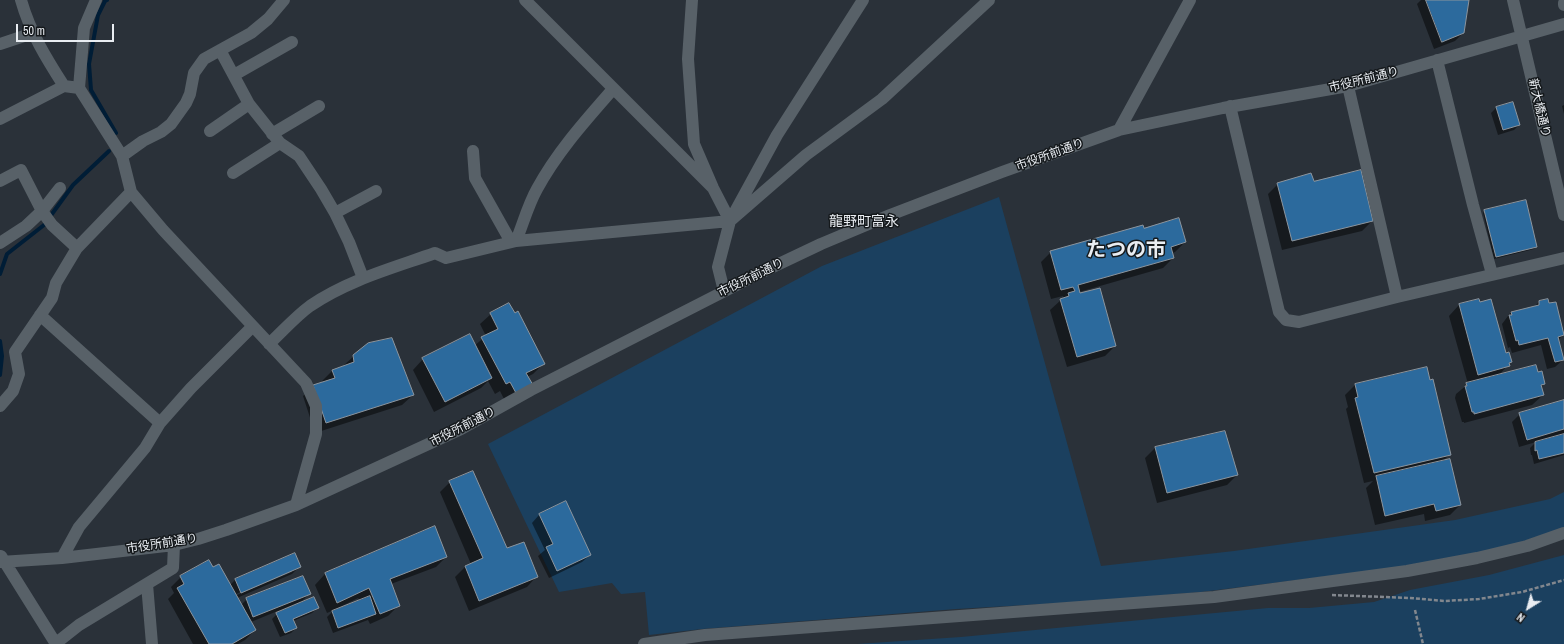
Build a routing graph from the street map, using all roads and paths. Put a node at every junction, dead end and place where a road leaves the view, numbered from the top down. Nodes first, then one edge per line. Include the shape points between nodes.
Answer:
1 (20, 0) edge
2 (96, 0) edge
3 (284, 0) edge
4 (525, 0) edge
5 (692, 0) edge
6 (863, 0) edge
7 (989, 0) edge
8 (1190, 0) edge
9 (1513, 0) edge
10 (1564, 24) edge
11 (33, 33) junction
12 (1522, 36) junction
13 (292, 42) dead end
14 (0, 44) edge
15 (220, 50) junction
16 (1437, 60) junction
17 (234, 76) junction
18 (64, 86) junction
19 (1348, 86) junction
20 (79, 88) junction
21 (612, 89) junction
22 (249, 104) junction
23 (319, 106) dead end
24 (1230, 106) junction
25 (0, 119) edge
26 (1120, 130) junction
27 (210, 131) dead end
28 (276, 138) junction
29 (473, 151) dead end
30 (122, 156) junction
31 (233, 173) dead end
32 (0, 181) edge
33 (60, 188) dead end
34 (713, 188) junction
35 (376, 191) dead end
36 (131, 192) junction
37 (42, 211) junction
38 (335, 214) junction
39 (1564, 216) edge
40 (730, 221) junction
41 (513, 242) junction
42 (0, 243) edge
43 (77, 248) junction
44 (1564, 258) edge
45 (1492, 274) junction
46 (363, 278) junction
47 (724, 291) junction
48 (1397, 297) junction
49 (40, 315) junction
50 (252, 327) junction
51 (269, 344) junction
52 (0, 406) edge
53 (160, 423) junction
54 (296, 505) junction
55 (1564, 533) edge
56 (174, 545) junction
57 (62, 558) junction
58 (2, 560) edge
59 (1564, 580) edge
60 (147, 584) junction
61 (1325, 594) dead end
62 (1415, 610) dead end
63 (55, 644) edge
64 (152, 644) edge
65 (644, 644) edge
66 (1423, 644) edge

1 - 11 street
2 - 20 street via 84,28
3 - 15 street via 268,19 242,39
4 - 21 street
5 - 34 street via 688,59 694,144
6 - 40 street via 777,135
7 - 40 street via 882,99 806,155
8 - 26 street
9 - 12 street, 新大橋通り
10 - 12 street, 市役所前通り
11 - 14 street
11 - 18 street
12 - 16 street, 市役所前通り
12 - 39 street, 新大橋通り
13 - 17 street
15 - 17 street
15 - 30 street via 204,59 194,73 186,103 171,124
16 - 19 street, 市役所前通り
16 - 45 street
17 - 22 street
18 - 20 street
18 - 25 street
19 - 24 street, 市役所前通り
19 - 48 street
20 - 30 street
21 - 34 street
21 - 41 street via 553,162 536,190
22 - 27 street
22 - 28 street
23 - 28 street
24 - 26 street, 市役所前通り
24 - 48 street via 1279,312 1286,320 1299,322
26 - 47 street, 市役所前通り via 890,215 821,244
28 - 31 street
28 - 38 street via 300,156
29 - 41 street via 475,178
30 - 36 street
32 - 37 street via 21,170
33 - 37 street
34 - 40 street
35 - 38 street
36 - 43 street
36 - 50 street
37 - 42 street via 26,226
37 - 43 street via 52,225
38 - 46 street
40 - 41 street
40 - 47 street via 718,267
41 - 46 street via 446,258 435,253
43 - 49 street via 56,283 52,298
44 - 45 street
45 - 48 street
46 - 51 street via 332,292 310,307
47 - 54 street, 市役所前通り via 531,390 462,429
49 - 52 street via 15,352 19,374 13,391
49 - 53 street
50 - 51 street
50 - 53 street
51 - 54 street via 306,383 316,406 316,434
53 - 57 street via 146,448 79,528
54 - 56 street, 市役所前通り via 219,533
55 - 65 street via 1527,546 1415,570 1214,597 705,635
56 - 57 street, 市役所前通り
56 - 60 street via 173,568
57 - 58 street, 市役所前通り
58 - 63 street
59 - 61 path via 1522,592 1459,601
60 - 63 street via 79,625
60 - 64 street
62 - 66 path

